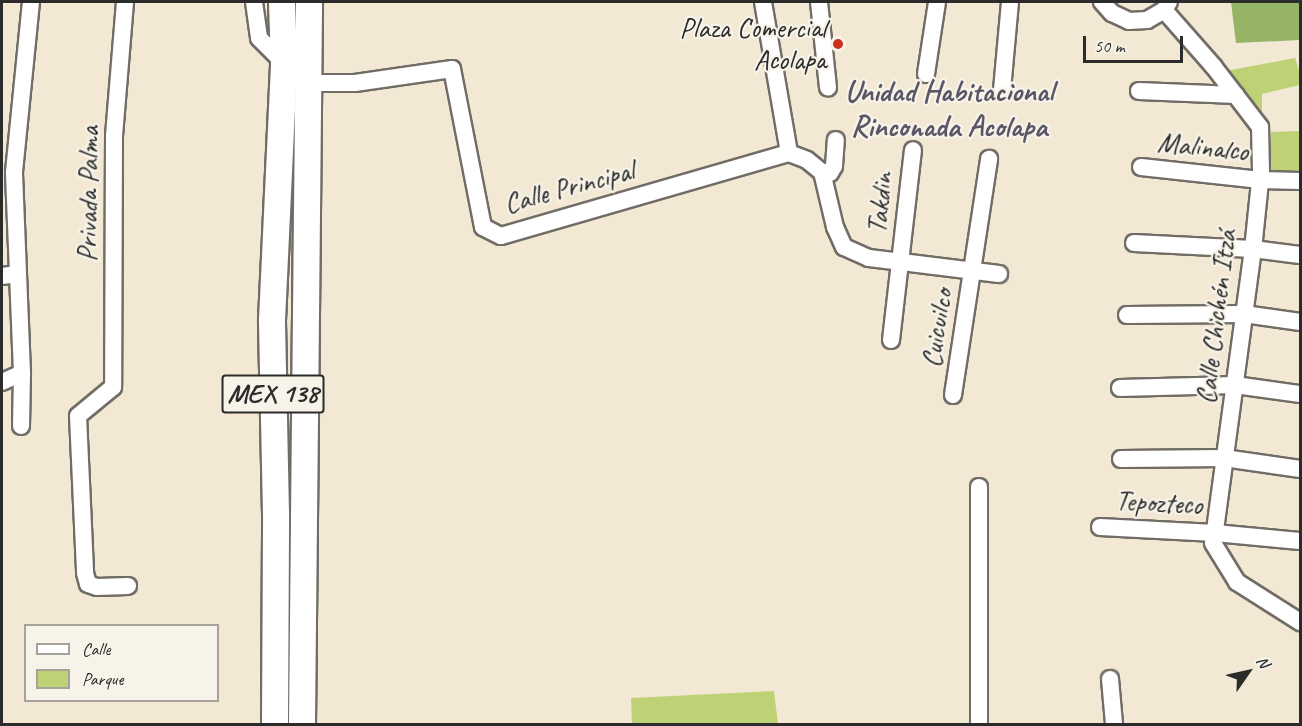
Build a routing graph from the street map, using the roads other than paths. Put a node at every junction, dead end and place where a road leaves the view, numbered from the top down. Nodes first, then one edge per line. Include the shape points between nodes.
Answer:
1 (31, 2) edge
2 (125, 2) edge
3 (254, 2) edge
4 (282, 2) edge
5 (309, 2) edge
6 (763, 2) edge
7 (819, 2) edge
8 (937, 2) edge
9 (1010, 2) edge
10 (1102, 2) edge
11 (1166, 6) edge
12 (284, 63) junction
13 (926, 74) dead end
14 (309, 82) junction
15 (828, 88) dead end
16 (1002, 90) dead end
17 (1139, 91) dead end
18 (1236, 95) junction
19 (836, 140) dead end
20 (913, 150) dead end
21 (789, 153) junction
22 (989, 159) dead end
23 (1141, 167) dead end
24 (822, 172) junction
25 (1260, 180) junction
26 (1300, 181) edge
27 (1134, 243) dead end
28 (1252, 249) junction
29 (1300, 255) edge
30 (273, 258) junction
31 (306, 258) junction
32 (901, 261) junction
33 (974, 270) junction
34 (999, 274) dead end
35 (10, 275) edge
36 (1244, 314) junction
37 (1127, 315) dead end
38 (1300, 322) edge
39 (891, 340) dead end
40 (22, 373) junction
41 (2, 382) edge
42 (1235, 385) junction
43 (1120, 388) dead end
44 (1300, 394) edge
45 (953, 395) dead end
46 (21, 426) dead end
47 (1224, 458) junction
48 (1121, 459) dead end
49 (1300, 469) edge
50 (979, 487) dead end
51 (1100, 527) dead end
52 (1215, 533) junction
53 (1300, 541) edge
54 (128, 586) dead end
55 (1300, 622) edge
56 (1110, 680) dead end
57 (274, 724) edge
58 (302, 724) edge
59 (979, 724) edge
60 (1114, 724) edge

1 - 35 street via 14,172
2 - 54 street, Privada Palma via 114,136 113,387 78,416 88,584
3 - 12 street via 259,38
4 - 12 main road, MEX 138
5 - 14 main road, MEX 138
6 - 21 street
7 - 15 street
8 - 13 street
9 - 16 street
10 - 11 street via 1112,13 1129,21 1147,20
11 - 18 street, Calle Chichén Itzá
12 - 14 street
12 - 30 main road, MEX 138
14 - 21 street, Calle Principal via 355,82 452,69 483,227 501,236
14 - 31 main road, MEX 138
17 - 18 street
18 - 25 street, Calle Chichén Itzá via 1260,127
19 - 24 street via 834,166 830,173
20 - 32 street, Takdin
21 - 24 street
22 - 33 street, Cuicuilco
23 - 25 street, Malinalco
24 - 32 street via 843,247 869,258
25 - 26 street, Malinalco
25 - 28 street, Calle Chichén Itzá
27 - 28 street
28 - 29 street
28 - 36 street, Calle Chichén Itzá
30 - 31 main road
30 - 57 main road, MEX 138
31 - 58 main road, MEX 138
32 - 33 street
32 - 39 street, Takdin
33 - 34 street
33 - 45 street, Cuicuilco
35 - 40 street
36 - 37 street
36 - 38 street
36 - 42 street, Calle Chichén Itzá
40 - 41 street
40 - 46 street
42 - 43 street
42 - 44 street
42 - 47 street, Calle Chichén Itzá
47 - 48 street
47 - 49 street
47 - 52 street, Calle Chichén Itzá
50 - 59 street
51 - 52 street, Tepozteco
52 - 53 street, Tepozteco
52 - 55 street, Calle Chichén Itzá via 1213,543 1237,582
56 - 60 street

